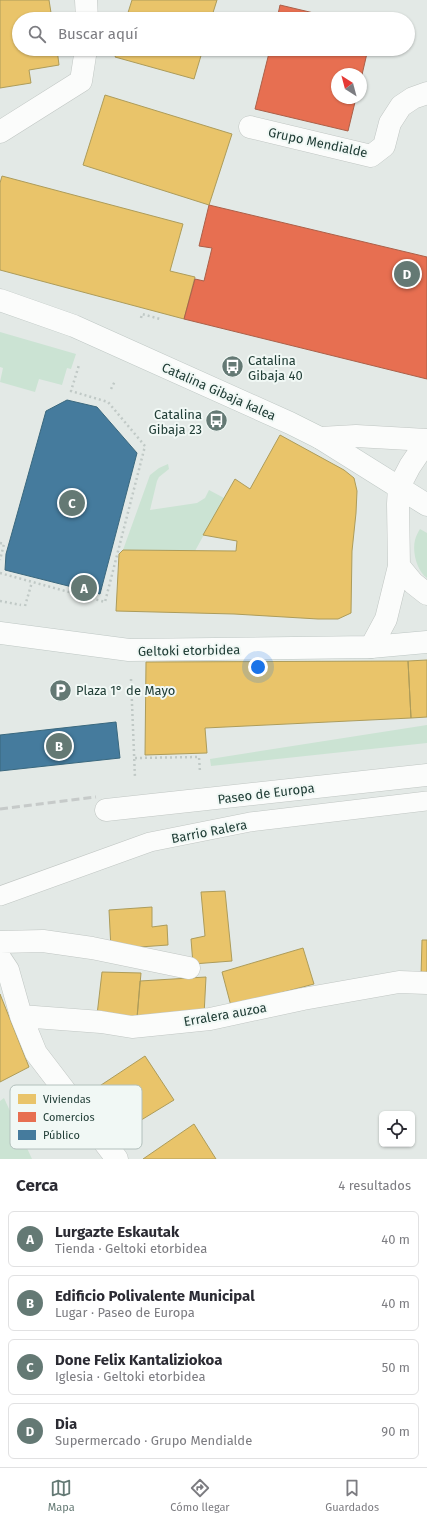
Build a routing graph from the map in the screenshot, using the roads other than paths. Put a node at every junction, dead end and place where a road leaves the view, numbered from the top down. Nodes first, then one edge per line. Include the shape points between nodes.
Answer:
1 (86, 0) edge
2 (87, 12) edge
3 (85, 56) edge
4 (427, 92) edge
5 (250, 127) dead end
6 (0, 132) edge
7 (0, 300) edge
8 (320, 438) junction
9 (427, 441) edge
10 (399, 487) junction
11 (427, 505) edge
12 (399, 566) junction
13 (427, 594) edge
14 (0, 633) edge
15 (427, 642) edge
16 (371, 647) junction
17 (427, 775) edge
18 (427, 801) edge
19 (106, 810) dead end
20 (0, 896) edge
21 (0, 942) edge
22 (0, 958) edge
23 (189, 968) dead end
24 (427, 983) edge
25 (21, 1016) junction
26 (60, 1085) edge
27 (109, 1149) edge
28 (117, 1159) edge

1 - 2 street
3 - 6 street via 81,81
4 - 5 street, Grupo Mendialde via 401,106 390,124 384,146 371,156
7 - 8 street, Catalina Gibaja kalea via 74,326
8 - 9 street via 356,436
8 - 10 street, Catalina Gibaja kalea
9 - 10 street
10 - 11 street, Catalina Gibaja kalea
10 - 12 street
12 - 13 street
12 - 16 street via 386,619
14 - 16 street, Geltoki etorbidea via 129,650
15 - 16 street, Geltoki etorbidea
17 - 19 street, Paseo de Europa
18 - 20 lane, Barrio Ralera via 250,822 150,842
21 - 23 street via 42,941 92,948
22 - 25 street via 8,970
24 - 25 street, Erralera auzoa via 399,982 210,1019 132,1027
25 - 26 street via 36,1053
27 - 28 street

